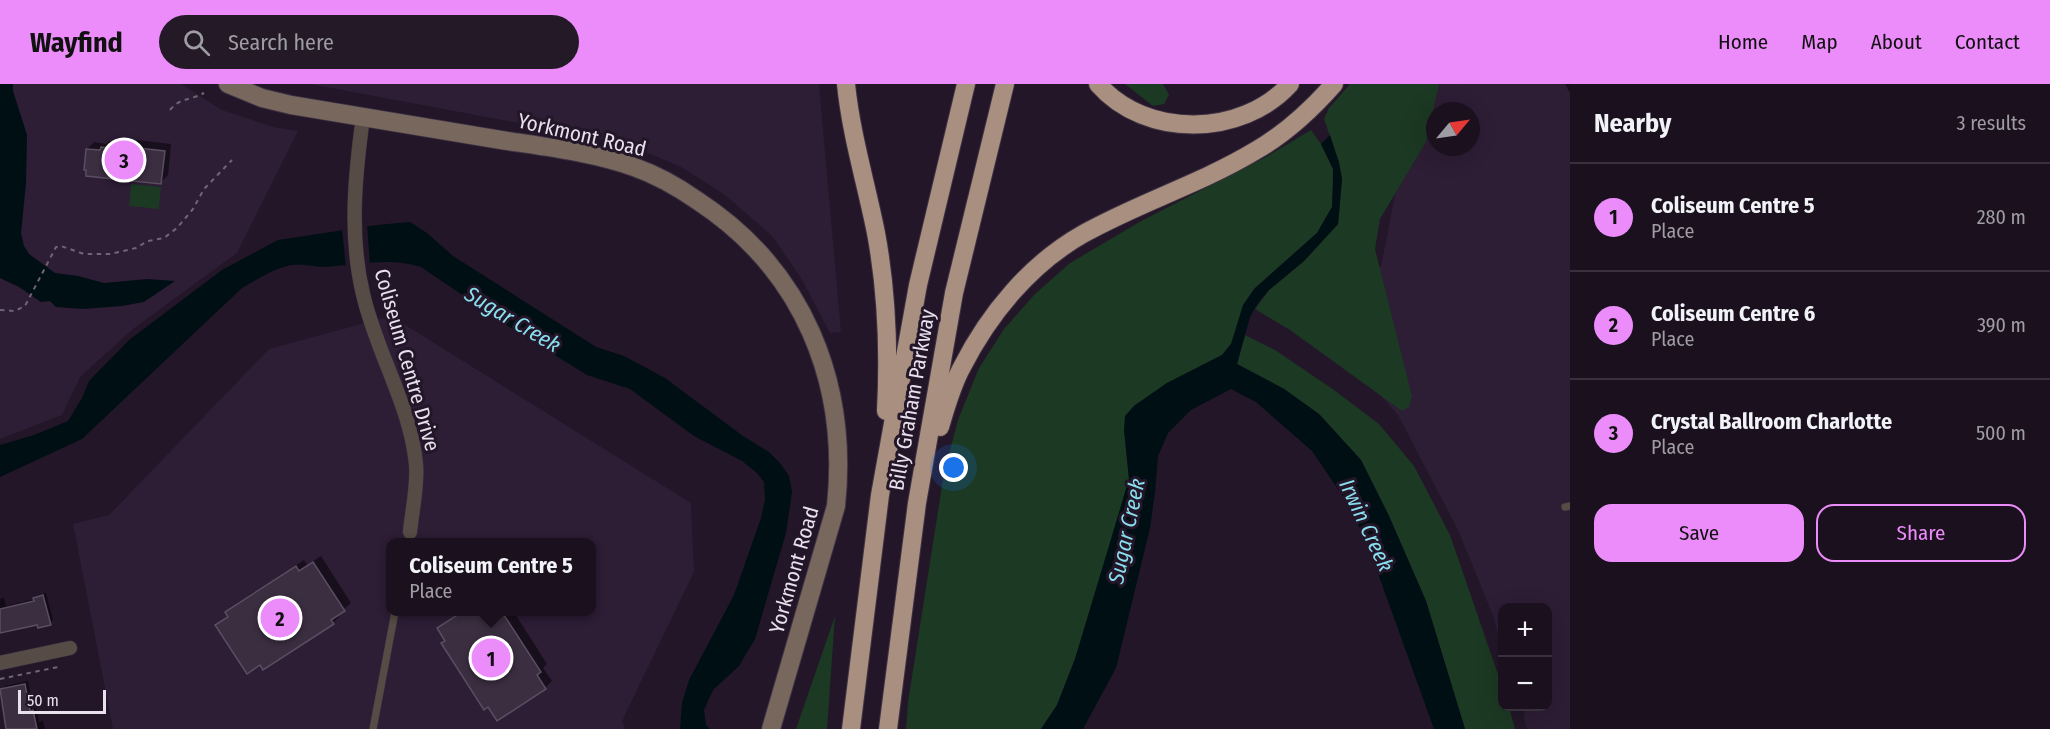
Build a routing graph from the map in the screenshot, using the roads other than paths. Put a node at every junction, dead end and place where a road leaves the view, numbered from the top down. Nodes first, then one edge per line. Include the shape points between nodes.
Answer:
1 (228, 84) edge
2 (846, 84) edge
3 (966, 84) edge
4 (1005, 84) edge
5 (1098, 84) edge
6 (1290, 84) edge
7 (1334, 84) edge
8 (363, 117) junction
9 (880, 495) junction
10 (916, 503) junction
11 (409, 537) edge
12 (394, 616) edge
13 (70, 648) dead end
14 (0, 663) edge
15 (373, 729) edge
16 (771, 729) edge
17 (850, 729) edge
18 (888, 729) edge

1 - 8 street, Yorkmont Road via 262,98
2 - 9 highway via 882,271 888,356
3 - 9 highway, Billy Graham Parkway via 918,285
4 - 10 highway, Billy Graham Parkway via 954,293
5 - 6 highway via 1136,112 1194,125 1246,115
7 - 10 highway via 1298,120 1256,151 1081,235 1018,286 997,310 960,368
8 - 11 street, Coliseum Centre Drive via 355,199 357,249 369,319 412,438 416,475
8 - 16 street, Yorkmont Road via 569,151 635,167 714,211 750,241 778,274 819,349 838,428 840,471 836,506
9 - 17 highway, Billy Graham Parkway
10 - 18 highway, Billy Graham Parkway
12 - 15 lane
13 - 14 street

